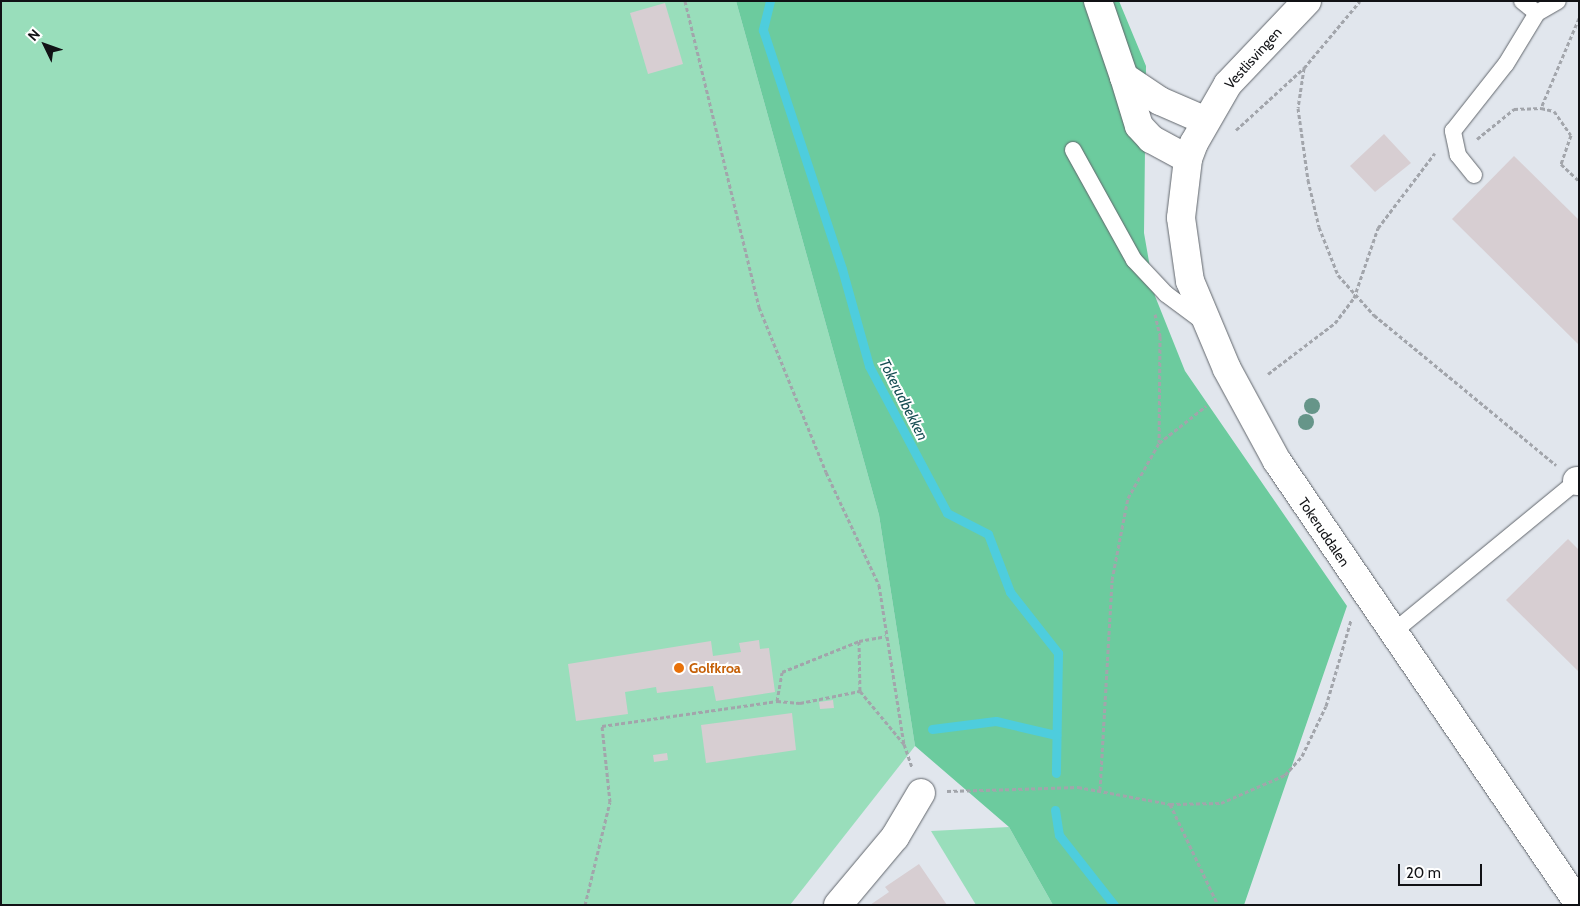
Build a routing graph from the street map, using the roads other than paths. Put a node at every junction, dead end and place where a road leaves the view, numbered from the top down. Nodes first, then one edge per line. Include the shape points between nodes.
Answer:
1 (1098, 1) edge
2 (1307, 1) edge
3 (1522, 1) edge
4 (1558, 1) edge
5 (1537, 12) junction
6 (1124, 77) junction
7 (1204, 120) junction
8 (1073, 150) dead end
9 (1188, 159) junction
10 (1474, 175) dead end
11 (1205, 323) junction
12 (1578, 481) edge
13 (1392, 633) junction
14 (921, 793) road end
15 (1579, 904) edge
16 (838, 905) edge

1 - 6 street
2 - 7 street, Vestlisvingen via 1237,73
3 - 5 lane
4 - 5 lane
5 - 10 lane via 1506,64 1452,131 1458,155
6 - 7 street via 1160,101
6 - 9 street via 1139,126 1151,139
7 - 9 street, Tokeruddalen
8 - 11 lane via 1147,276
9 - 11 street, Tokeruddalen via 1181,218 1183,247
11 - 13 street, Tokeruddalen via 1277,461
12 - 13 lane
13 - 15 street, Tokeruddalen
14 - 16 street via 895,837

